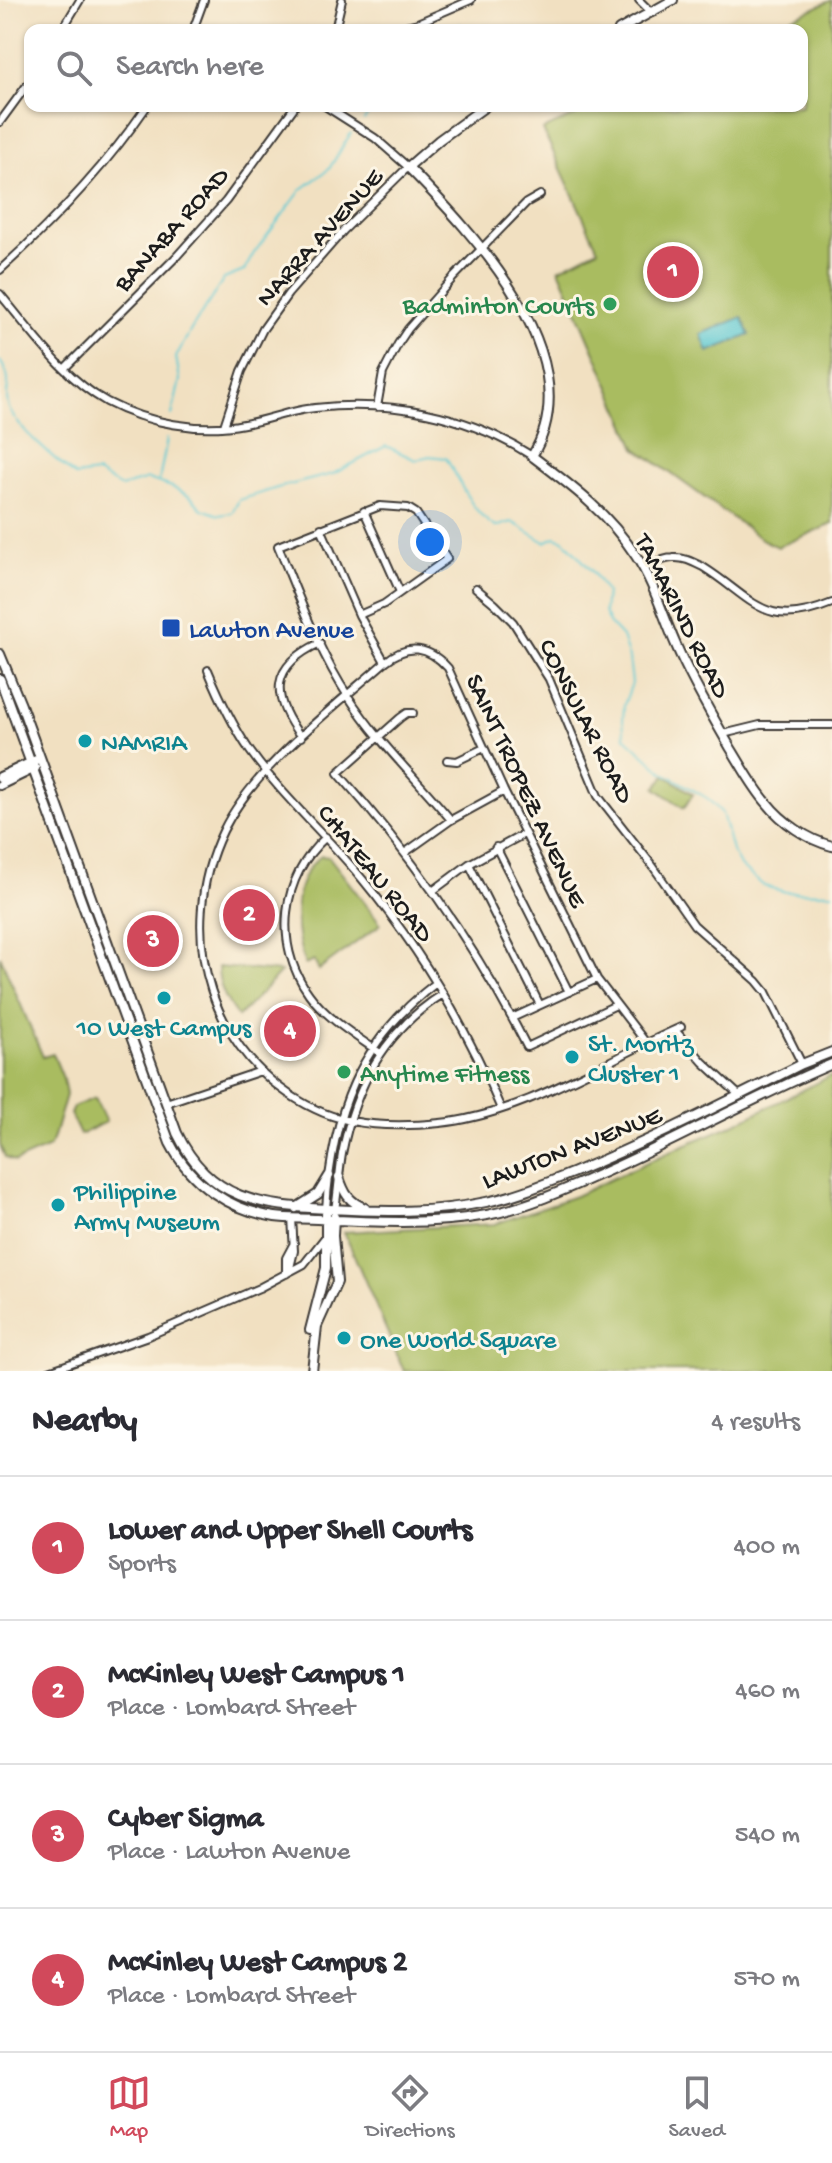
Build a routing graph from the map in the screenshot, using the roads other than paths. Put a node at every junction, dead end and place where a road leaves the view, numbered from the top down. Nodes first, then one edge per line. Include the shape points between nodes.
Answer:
1 (80, 0) edge
2 (204, 0) edge
3 (342, 0) edge
4 (471, 0) edge
5 (639, 0) edge
6 (673, 0) edge
7 (652, 13) junction
8 (66, 24) edge
9 (195, 24) edge
10 (336, 24) edge
11 (415, 24) edge
12 (631, 24) edge
13 (24, 89) edge
14 (142, 112) edge
15 (291, 112) edge
16 (334, 112) edge
17 (478, 112) edge
18 (0, 122) edge
19 (408, 167) junction
20 (540, 195) dead end
21 (483, 248) junction
22 (0, 270) edge
23 (0, 294) edge
24 (64, 369) junction
25 (377, 407) junction
26 (224, 426) junction
27 (532, 456) junction
28 (364, 511) junction
29 (321, 528) junction
30 (644, 568) junction
31 (476, 588) dead end
32 (400, 592) junction
33 (832, 603) edge
34 (359, 615) junction
35 (320, 643) junction
36 (0, 654) edge
37 (385, 662) junction
38 (208, 670) dead end
39 (0, 679) edge
40 (347, 695) junction
41 (413, 713) dead end
42 (832, 725) edge
43 (723, 734) junction
44 (378, 736) junction
45 (301, 737) junction
46 (25, 747) junction
47 (484, 748) junction
48 (447, 760) dead end
49 (42, 761) junction
50 (32, 765) junction
51 (267, 772) junction
52 (11, 775) junction
53 (0, 777) edge
54 (0, 785) edge
55 (40, 787) junction
56 (504, 791) junction
57 (451, 820) junction
58 (524, 834) junction
59 (326, 837) junction
60 (832, 846) edge
61 (496, 847) junction
62 (406, 852) junction
63 (469, 864) junction
64 (434, 890) junction
65 (597, 979) junction
66 (436, 983) junction
67 (569, 992) junction
68 (443, 994) junction
69 (540, 1005) junction
70 (616, 1005) junction
71 (512, 1018) junction
72 (647, 1044) junction
73 (377, 1050) junction
74 (832, 1052) edge
75 (802, 1064) junction
76 (832, 1064) edge
77 (261, 1071) junction
78 (739, 1095) junction
79 (166, 1103) junction
80 (501, 1109) junction
81 (340, 1117) junction
82 (351, 1120) junction
83 (329, 1176) junction
84 (339, 1177) junction
85 (295, 1208) junction
86 (330, 1209) junction
87 (378, 1211) junction
88 (292, 1218) junction
89 (330, 1220) junction
90 (326, 1236) junction
91 (288, 1273) junction
92 (49, 1371) edge
93 (309, 1371) edge

1 - 8 street
2 - 9 street
3 - 10 street
4 - 11 street
5 - 7 street
6 - 7 main road
7 - 12 main road
13 - 18 street
14 - 22 street via 54,218
15 - 24 street, BANABA ROAD via 226,201
16 - 19 street
17 - 19 main road, NARRA AVENUE
19 - 21 main road
19 - 26 street, NARRA AVENUE via 344,230 263,329
20 - 21 street
21 - 25 street via 420,313 398,344 383,373
21 - 27 main road via 518,301 544,367 546,424
23 - 24 street, TAMARIND ROAD
24 - 26 street, TAMARIND ROAD via 91,392 132,414 167,423
25 - 26 street, TAMARIND ROAD via 313,408
25 - 27 street, TAMARIND ROAD via 428,412 473,425
27 - 30 main road, TAMARIND ROAD via 600,510
28 - 29 street
28 - 32 street
28 - 32 street via 408,508 447,559
29 - 34 street
29 - 35 street via 278,546
30 - 33 street via 663,559 684,558 770,612 786,614
30 - 43 main road, TAMARIND ROAD via 676,645
31 - 75 street, CONSULAR ROAD via 513,622 549,679 598,796 694,925 766,992
32 - 34 street
34 - 37 street
35 - 40 street
35 - 45 street via 290,662 280,683 281,706
36 - 49 main road, LAWTON AVENUE
37 - 40 street, SAINT TROPEZ AVENUE
37 - 47 street, SAINT TROPEZ AVENUE via 410,649 440,659
38 - 51 street, CHATEAU ROAD via 223,706
39 - 46 main road, LAWTON AVENUE
40 - 44 street
40 - 45 street, SAINT TROPEZ AVENUE
41 - 44 street
42 - 43 street via 760,725
43 - 60 main road, TAMARIND ROAD via 768,805 798,830
44 - 57 street
44 - 62 street via 338,773
45 - 51 street, SAINT TROPEZ AVENUE
46 - 50 main road, LAWTON AVENUE
46 - 52 main road
47 - 48 street via 457,761
47 - 56 street, SAINT TROPEZ AVENUE
49 - 50 main road
49 - 79 main road, LAWTON AVENUE
50 - 52 main road
50 - 55 main road, LAWTON AVENUE
51 - 59 street, CHATEAU ROAD
51 - 77 street, SAINT TROPEZ AVENUE via 224,829 209,864 200,916 202,958 211,991 232,1034
52 - 53 main road
52 - 54 main road
52 - 55 main road
55 - 88 main road, LAWTON AVENUE via 173,1150 214,1194 256,1213
56 - 57 street
56 - 58 street, SAINT TROPEZ AVENUE
57 - 62 street
58 - 61 street
58 - 65 street, SAINT TROPEZ AVENUE
59 - 66 street, CHATEAU ROAD via 389,913
59 - 73 street via 307,856 289,895 285,921 291,956 309,995
61 - 63 street
61 - 67 street
62 - 64 street
63 - 64 street
63 - 69 street
64 - 71 street
65 - 67 street
65 - 70 street, SAINT TROPEZ AVENUE
66 - 68 street, CHATEAU ROAD
66 - 73 street via 406,1008
67 - 69 street
68 - 73 street
68 - 80 street, CHATEAU ROAD
69 - 71 street
70 - 71 street via 527,1047
70 - 72 street, SAINT TROPEZ AVENUE
72 - 78 street, SAINT TROPEZ AVENUE via 678,1028 703,1062
72 - 80 street, SAINT TROPEZ AVENUE
73 - 81 street via 357,1076
73 - 82 street
74 - 75 main road, LAWTON AVENUE
75 - 78 main road, LAWTON AVENUE
76 - 89 main road, LAWTON AVENUE via 605,1172 513,1208 410,1222
77 - 79 street
77 - 81 street, SAINT TROPEZ AVENUE via 295,1098
78 - 87 main road, LAWTON AVENUE via 598,1162 508,1197 437,1210
79 - 85 main road, LAWTON AVENUE via 188,1154 211,1178 252,1201
80 - 82 street, SAINT TROPEZ AVENUE via 422,1124
81 - 82 street, SAINT TROPEZ AVENUE
81 - 83 street
82 - 84 street
83 - 85 main road via 318,1194
83 - 86 street
84 - 86 street
84 - 87 main road via 351,1200
85 - 86 main road, LAWTON AVENUE
86 - 87 main road, LAWTON AVENUE
86 - 89 main road
88 - 89 main road, LAWTON AVENUE
88 - 91 street via 293,1260
89 - 90 main road
89 - 93 main road via 337,1282 317,1326
90 - 91 street via 304,1264
90 - 93 main road via 326,1268 309,1335
91 - 92 street via 148,1336

